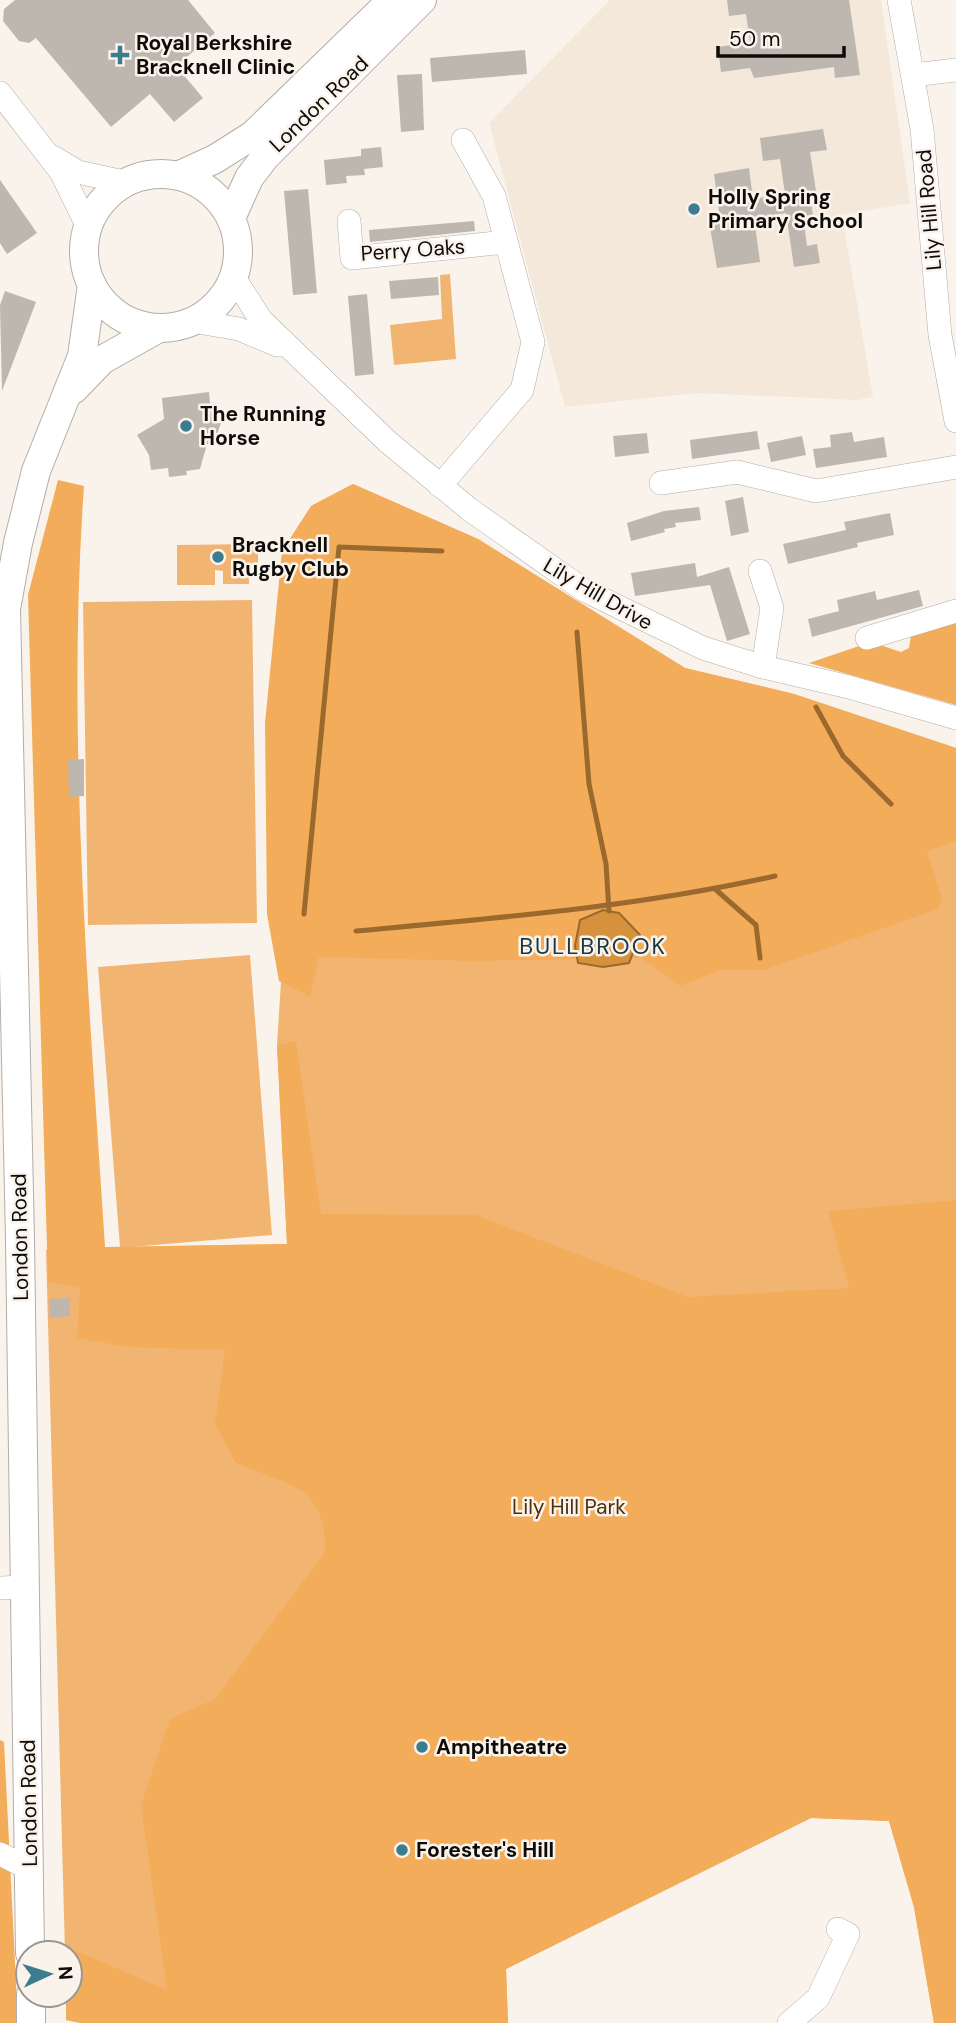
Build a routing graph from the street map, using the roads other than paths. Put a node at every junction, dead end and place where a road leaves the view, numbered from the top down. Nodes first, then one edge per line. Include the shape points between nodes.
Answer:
1 (392, 0) edge
2 (422, 0) edge
3 (900, 0) edge
4 (956, 70) edge
5 (914, 75) junction
6 (0, 93) edge
7 (463, 140) dead end
8 (45, 152) junction
9 (180, 176) junction
10 (124, 183) junction
11 (231, 218) junction
12 (349, 222) dead end
13 (88, 227) junction
14 (506, 242) junction
15 (233, 276) junction
16 (92, 285) junction
17 (192, 321) junction
18 (159, 328) junction
19 (300, 359) junction
20 (64, 403) junction
21 (956, 421) edge
22 (956, 467) edge
23 (661, 483) dead end
24 (440, 486) junction
25 (760, 571) dead end
26 (3, 609) edge
27 (956, 611) edge
28 (867, 638) dead end
29 (763, 667) junction
30 (956, 718) edge
31 (13, 1587) edge
32 (848, 1934) dead end
33 (29, 1939) edge
34 (789, 2023) edge

1 - 9 main road, London Road via 254,135
2 - 11 main road, London Road via 265,157 249,178
3 - 5 street, Lily Hill Road
4 - 5 street
5 - 21 street, Lily Hill Road via 940,335
6 - 8 street
7 - 14 street via 494,196
8 - 10 street via 78,172
8 - 13 street via 69,186
9 - 10 main road via 149,174
9 - 11 main road via 208,190
10 - 13 main road via 101,202
11 - 15 main road via 236,242
12 - 14 street, Perry Oaks via 352,258
13 - 16 main road
14 - 24 street via 533,342 522,390
15 - 17 main road via 215,305
15 - 19 street, Lily Hill Drive via 261,320
16 - 18 main road via 117,316 135,325
16 - 20 main road, London Road via 82,356
17 - 18 main road
17 - 19 street, Lily Hill Drive via 257,334
18 - 20 main road, London Road via 102,360
19 - 24 street, Lily Hill Drive
20 - 26 main road, London Road via 33,482
22 - 23 street via 816,491 737,472
24 - 29 street, Lily Hill Drive via 584,590 670,635
25 - 29 street via 772,608
26 - 31 main road, London Road
27 - 28 street
29 - 30 street, Lily Hill Drive
31 - 33 main road, London Road
32 - 34 street via 818,1998

